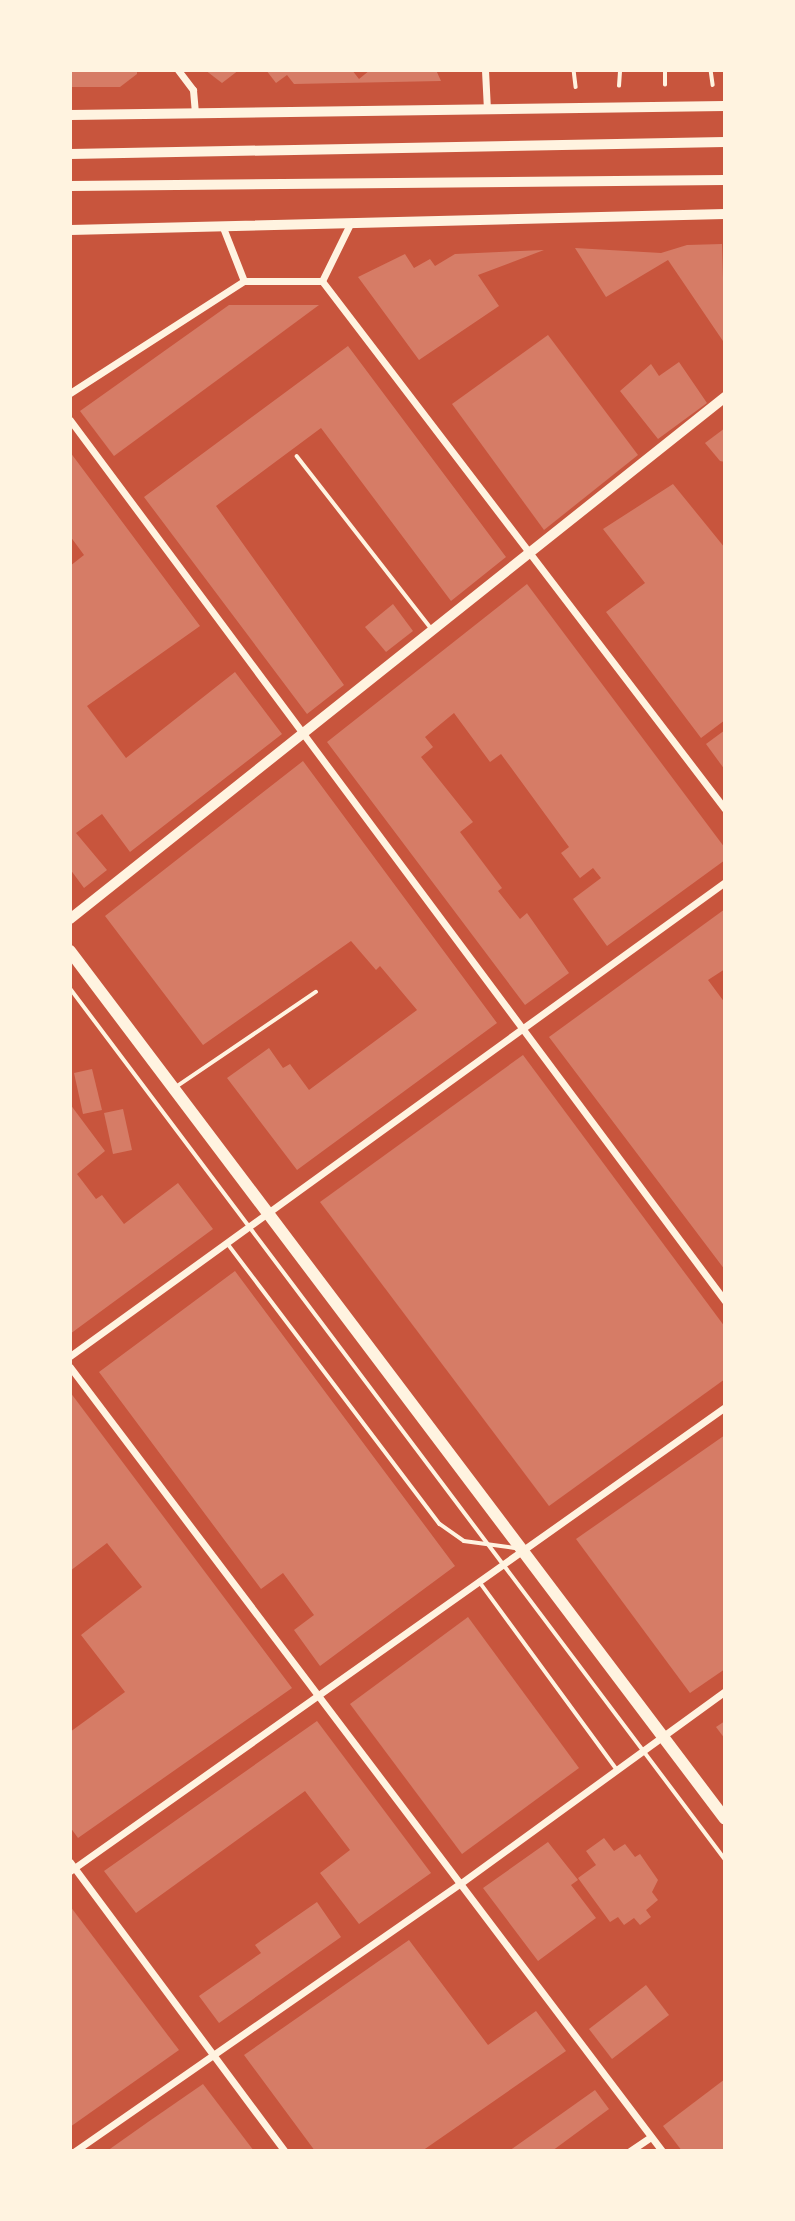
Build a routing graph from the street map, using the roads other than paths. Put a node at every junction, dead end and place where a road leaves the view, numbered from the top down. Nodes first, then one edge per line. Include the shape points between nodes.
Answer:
1 (178, 70) edge
2 (485, 70) edge
3 (725, 106) edge
4 (487, 110) junction
5 (195, 114) junction
6 (70, 116) edge
7 (725, 142) edge
8 (70, 154) edge
9 (725, 180) edge
10 (70, 186) edge
11 (725, 214) edge
12 (352, 220) junction
13 (222, 225) junction
14 (70, 230) edge
15 (244, 281) junction
16 (323, 281) junction
17 (70, 393) edge
18 (725, 397) edge
19 (70, 420) edge
20 (297, 456) dead end
21 (531, 551) junction
22 (432, 630) junction
23 (303, 737) junction
24 (725, 809) edge
25 (725, 882) edge
26 (70, 919) edge
27 (70, 951) edge
28 (70, 989) edge
29 (316, 992) dead end
30 (523, 1027) junction
31 (174, 1088) junction
32 (268, 1212) junction
33 (250, 1226) junction
34 (227, 1242) junction
35 (725, 1301) edge
36 (70, 1356) edge
37 (70, 1367) edge
38 (725, 1407) edge
39 (489, 1544) junction
40 (524, 1549) junction
41 (503, 1563) junction
42 (478, 1581) junction
43 (725, 1691) edge
44 (318, 1694) junction
45 (661, 1736) junction
46 (643, 1749) junction
47 (616, 1769) junction
48 (725, 1819) edge
49 (725, 1859) edge
50 (71, 1867) edge
51 (461, 1882) junction
52 (212, 2055) junction
53 (651, 2137) junction
54 (75, 2151) edge
55 (285, 2151) edge
56 (630, 2151) edge
57 (662, 2151) edge

1 - 5 street via 193,90
2 - 4 street
3 - 4 street
4 - 5 street
5 - 6 street
7 - 8 main road
9 - 10 main road
11 - 12 street
12 - 13 street
12 - 16 street
13 - 14 street
13 - 15 street
15 - 16 street
15 - 17 street
16 - 21 street
18 - 21 street
19 - 23 street
20 - 22 lane
21 - 22 street
21 - 24 street
22 - 23 street
23 - 26 street
23 - 30 street
25 - 30 street
27 - 31 main road
28 - 33 lane
29 - 31 lane
30 - 32 street
30 - 35 street
31 - 32 main road
32 - 33 street
32 - 40 main road
33 - 34 street
33 - 39 lane
34 - 36 street
34 - 39 lane via 440,1524 464,1541
37 - 44 street
38 - 40 street
39 - 40 lane
39 - 41 lane
40 - 41 street
40 - 45 main road
41 - 42 street
41 - 46 lane
42 - 44 street
42 - 47 lane
43 - 45 street
44 - 50 street
44 - 51 street
45 - 46 street
45 - 48 main road
46 - 47 street
46 - 49 lane
47 - 51 street
50 - 52 street
51 - 52 street
51 - 53 street
52 - 54 street
52 - 55 street
53 - 56 street
53 - 57 street

